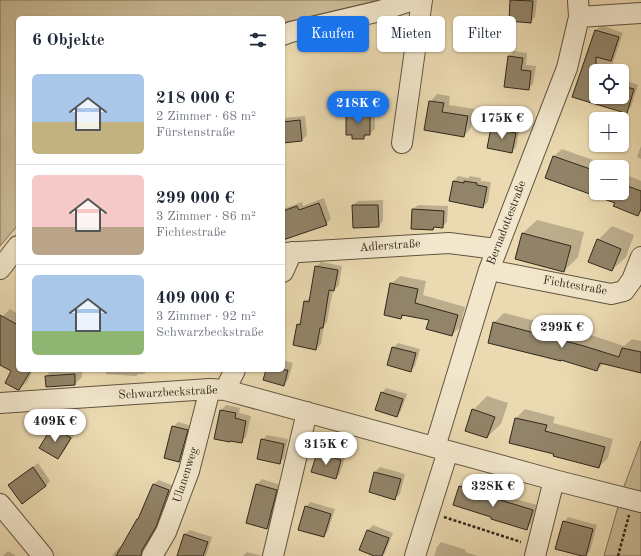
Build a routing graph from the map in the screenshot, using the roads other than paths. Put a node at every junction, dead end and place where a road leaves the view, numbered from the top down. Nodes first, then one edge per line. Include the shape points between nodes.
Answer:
1 (413, 0) edge
2 (422, 0) edge
3 (578, 8) edge
4 (641, 13) edge
5 (285, 34) edge
6 (402, 144) dead end
7 (16, 249) edge
8 (496, 250) junction
9 (288, 253) edge
10 (641, 257) edge
11 (285, 264) edge
12 (0, 269) edge
13 (489, 270) junction
14 (233, 372) edge
15 (218, 390) junction
16 (0, 403) edge
17 (306, 412) junction
18 (442, 449) junction
19 (554, 480) junction
20 (637, 501) edge
21 (0, 504) edge
22 (536, 552) edge
23 (43, 556) edge
24 (152, 556) edge
25 (273, 556) edge
26 (415, 556) edge

1 - 5 street via 380,11
2 - 6 street
3 - 4 street
3 - 8 street, Bernadottestraße via 567,68
7 - 12 street
8 - 9 street, Adlerstraße via 449,243
8 - 13 street, Bernadottestraße
9 - 11 street
10 - 13 street, Fichtestraße via 632,280 624,291 611,294
13 - 18 street, Bernadottestraße
14 - 15 street, Ulanenweg
15 - 16 street, Schwarzbeckstraße
15 - 17 street, Schwarzbeckstraße
15 - 24 street, Ulanenweg via 166,532
17 - 18 street, Schwarzbeckstraße
17 - 25 street
18 - 19 street, Schwarzbeckstraße
18 - 26 street, Bernadottestraße via 429,512
19 - 20 street, Schwarzbeckstraße
19 - 22 street
21 - 23 street

